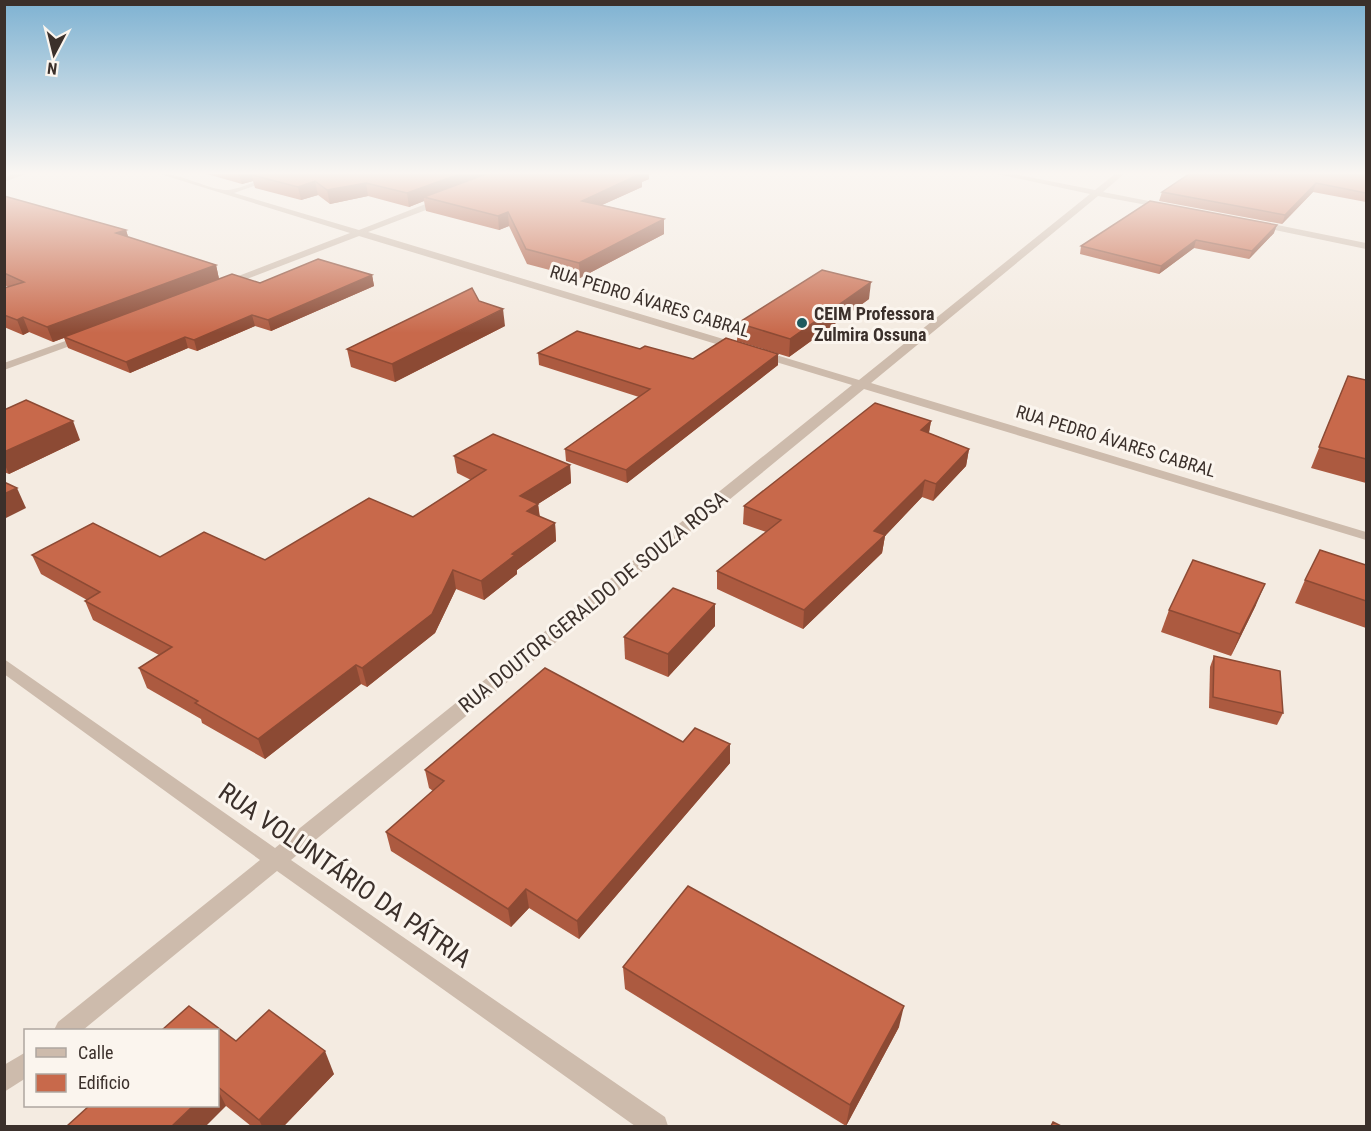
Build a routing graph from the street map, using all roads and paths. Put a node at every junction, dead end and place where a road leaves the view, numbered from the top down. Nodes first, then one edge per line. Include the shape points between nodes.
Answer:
1 (339, 227) edge
2 (375, 227) edge
3 (1054, 227) edge
4 (1268, 227) edge
5 (359, 233) junction
6 (1366, 246) edge
7 (215, 287) edge
8 (93, 333) edge
9 (4, 367) edge
10 (862, 383) junction
11 (1366, 536) edge
12 (4, 665) edge
13 (276, 860) junction
14 (67, 1029) edge
15 (24, 1065) edge
16 (4, 1080) edge
17 (656, 1126) edge

1 - 5 street, RUA PEDRO ÁVARES CABRAL
2 - 5 street
3 - 10 street, RUA DOUTOR GERALDO DE SOUZA ROSA
4 - 6 street
5 - 7 street
5 - 10 street, RUA PEDRO ÁVARES CABRAL
8 - 9 street
10 - 11 street, RUA PEDRO ÁVARES CABRAL
10 - 13 street, RUA DOUTOR GERALDO DE SOUZA ROSA
12 - 13 street, RUA VOLUNTÁRIO DA PÁTRIA
13 - 14 street, RUA DOUTOR GERALDO DE SOUZA ROSA
13 - 17 street, RUA VOLUNTÁRIO DA PÁTRIA
15 - 16 street

